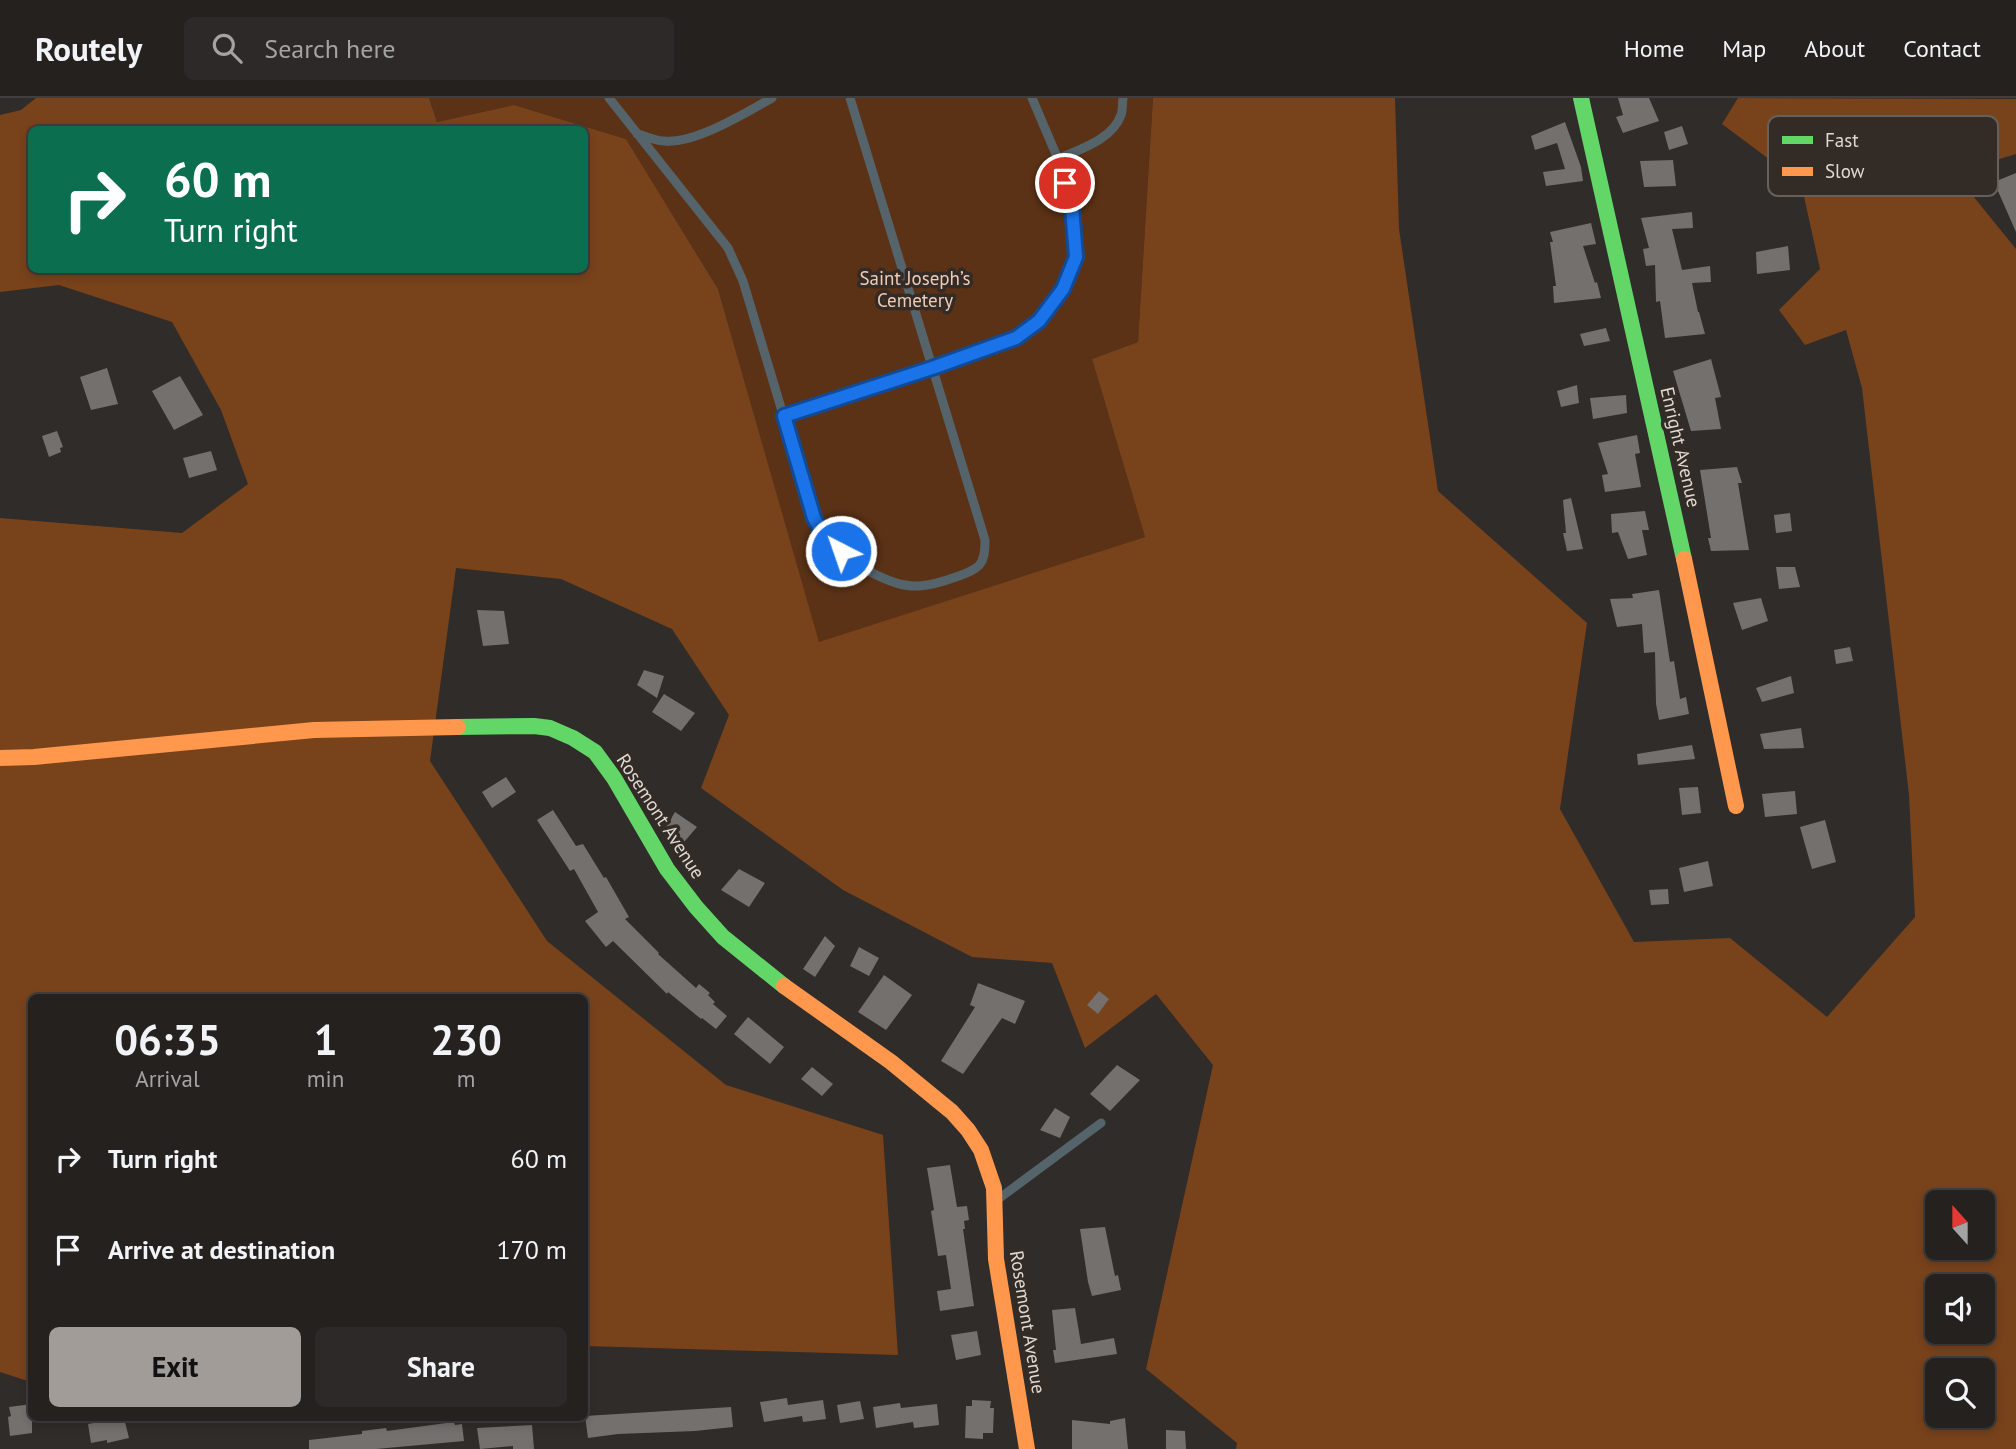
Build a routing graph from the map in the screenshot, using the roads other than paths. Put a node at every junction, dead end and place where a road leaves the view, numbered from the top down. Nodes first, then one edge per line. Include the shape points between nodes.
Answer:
1 (609, 98) edge
2 (772, 98) edge
3 (850, 98) edge
4 (1032, 98) edge
5 (1123, 98) edge
6 (1581, 98) edge
7 (637, 134) junction
8 (1058, 159) junction
9 (932, 368) junction
10 (784, 416) junction
11 (0, 758) edge
12 (1736, 806) dead end
13 (1101, 1122) dead end
14 (996, 1201) junction
15 (1027, 1449) edge

1 - 7 lane
2 - 7 lane via 693,137 665,142
3 - 9 lane
4 - 8 lane
5 - 8 lane via 1121,115 1110,133
6 - 12 street, Enright Avenue
7 - 10 lane via 728,248 743,281
8 - 9 lane via 1072,207 1076,257 1063,289 1039,321 1016,338
9 - 10 lane
9 - 10 lane via 985,540 985,558 977,569 949,580 918,586 894,583 857,564 825,537 814,518
11 - 14 street, Rosemont Avenue via 314,730 534,726 573,738 595,752 667,869 723,937 952,1112 981,1150
13 - 14 lane
14 - 15 street, Rosemont Avenue via 996,1259

